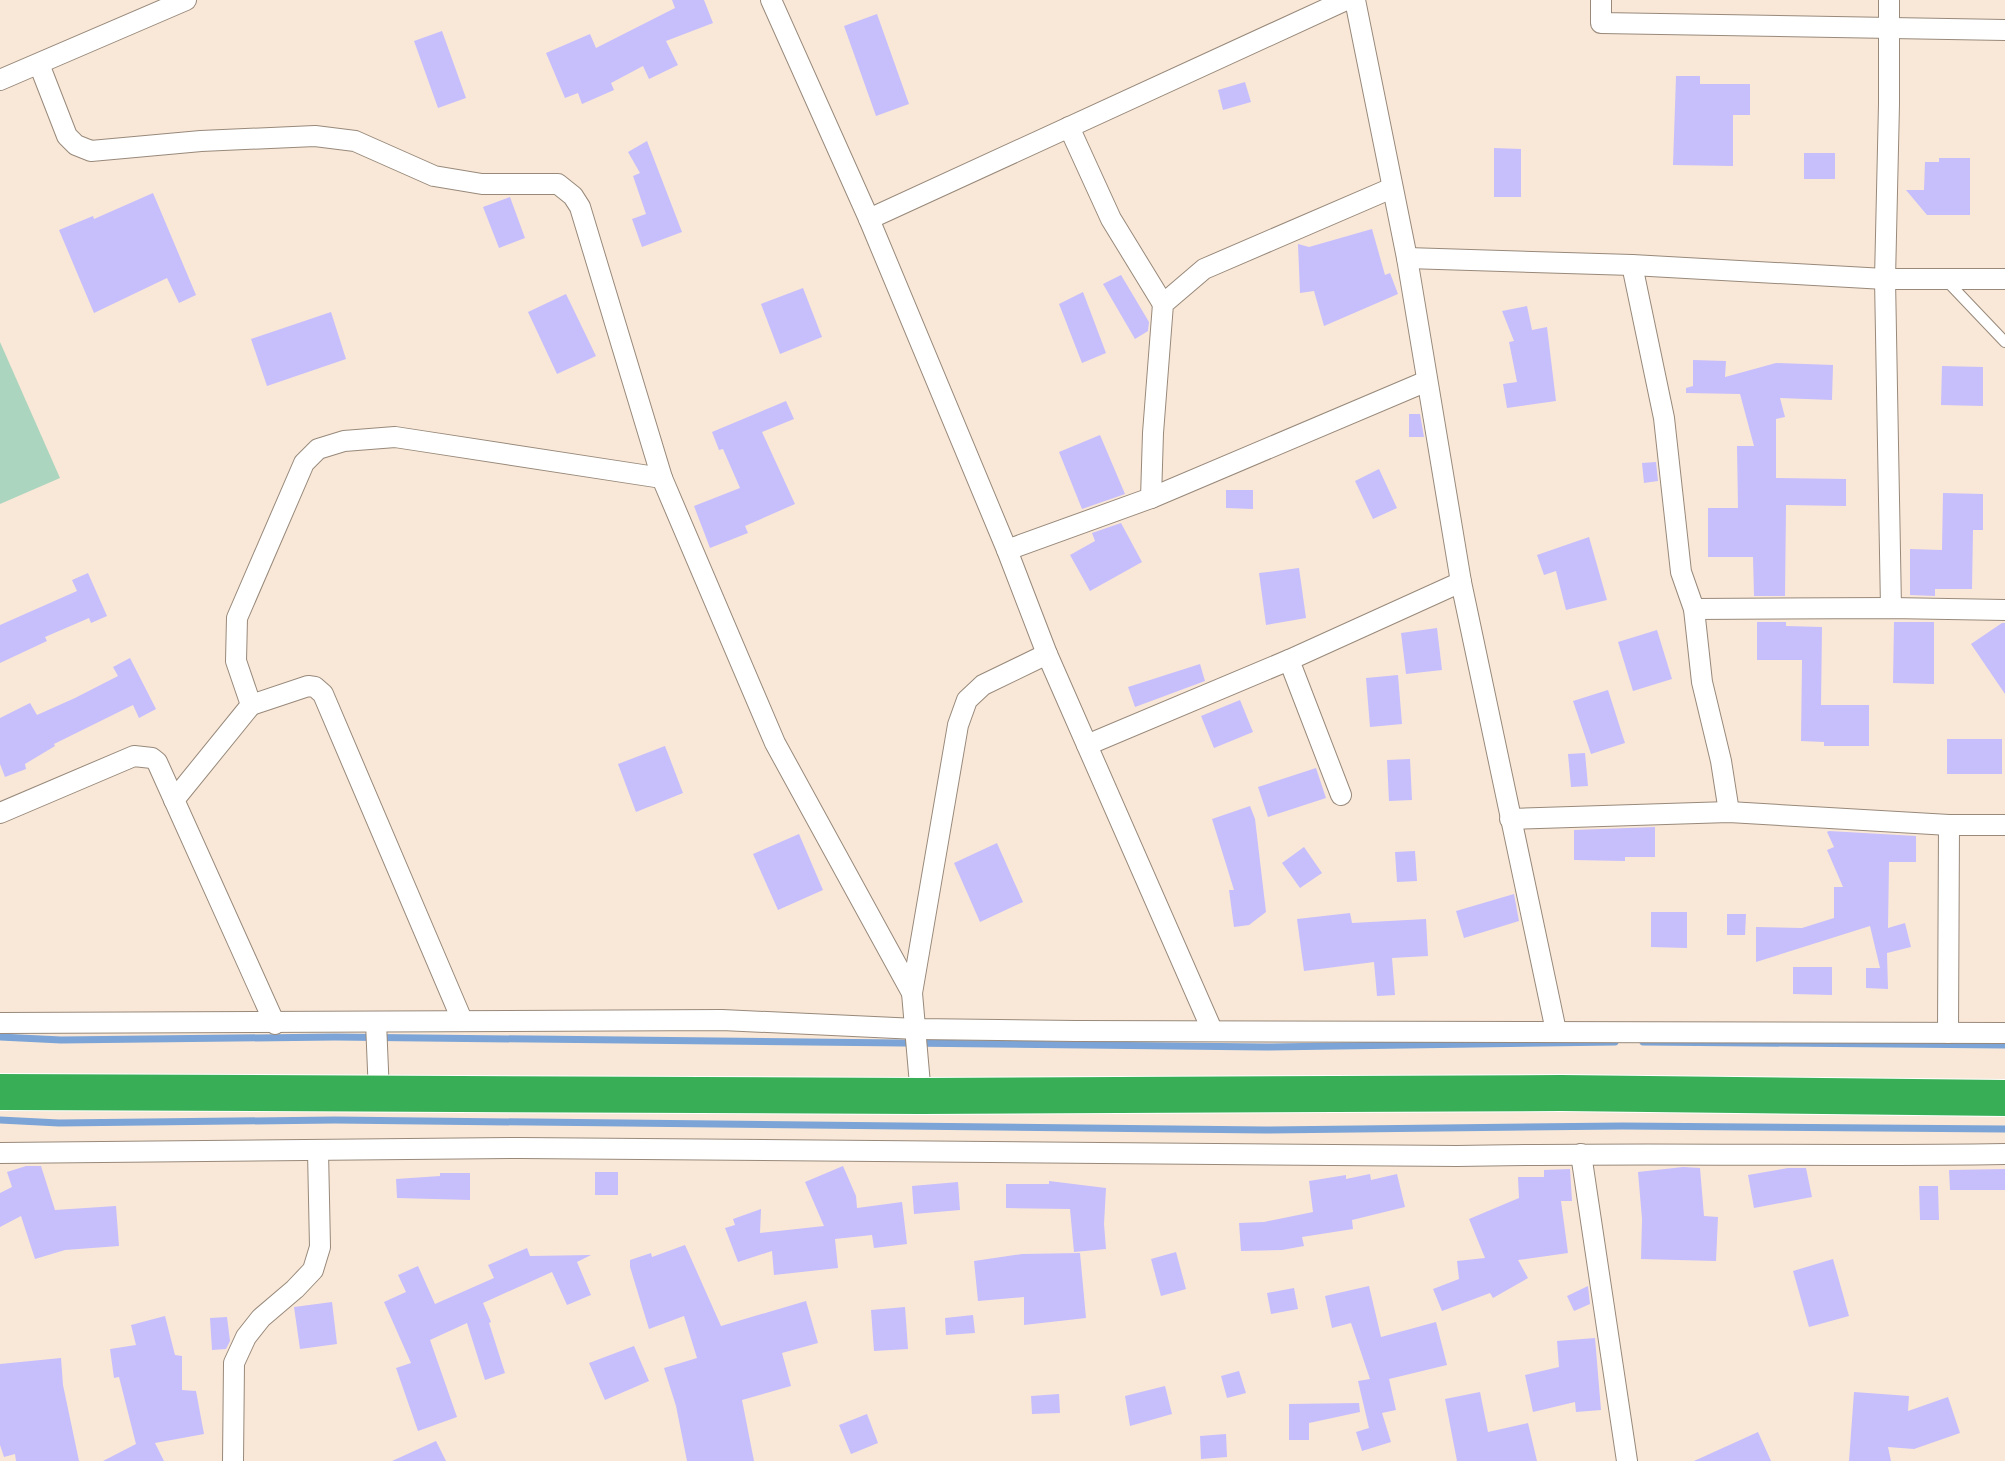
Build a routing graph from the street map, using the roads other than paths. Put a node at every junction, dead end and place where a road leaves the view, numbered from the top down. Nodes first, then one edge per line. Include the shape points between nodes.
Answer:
1 (186, 0) edge
2 (771, 0) edge
3 (1346, 0) edge
4 (1355, 0) edge
5 (1601, 0) edge
6 (1889, 0) edge
7 (1888, 28) junction
8 (2005, 30) edge
9 (39, 64) junction
10 (0, 80) edge
11 (1069, 127) junction
12 (1392, 188) junction
13 (869, 219) junction
14 (1407, 258) junction
15 (1632, 265) junction
16 (1943, 278) junction
17 (1885, 279) junction
18 (2005, 279) edge
19 (1163, 304) junction
20 (2005, 342) edge
21 (1427, 381) junction
22 (662, 478) junction
23 (1151, 498) junction
24 (1007, 550) junction
25 (1461, 582) junction
26 (1891, 608) junction
27 (1694, 609) junction
28 (2005, 610) edge
29 (1047, 654) junction
30 (1289, 660) junction
31 (251, 705) junction
32 (1087, 745) junction
33 (1341, 795) dead end
34 (174, 800) junction
35 (1729, 812) junction
36 (0, 813) edge
37 (1510, 819) junction
38 (1949, 825) junction
39 (2005, 825) edge
40 (912, 993) junction
41 (462, 1020) junction
42 (376, 1022) junction
43 (0, 1023) edge
44 (275, 1024) junction
45 (1212, 1030) junction
46 (1556, 1031) junction
47 (1948, 1033) junction
48 (2005, 1033) edge
49 (917, 1039) junction
50 (0, 1092) edge
51 (379, 1094) junction
52 (921, 1096) junction
53 (2005, 1098) edge
54 (318, 1151) junction
55 (0, 1153) edge
56 (1581, 1154) junction
57 (2005, 1154) edge
58 (233, 1461) edge
59 (1627, 1461) edge

1 - 9 street
2 - 13 street
3 - 11 street
4 - 12 street
5 - 7 street via 1601,23
6 - 7 street
7 - 8 street
7 - 17 street
9 - 10 street
9 - 22 street via 67,136 91,151 315,136 355,141 434,176 482,184 558,184 580,207
11 - 13 street
11 - 19 street via 1111,219
12 - 14 street
12 - 19 street via 1204,269
13 - 24 street
14 - 15 street
14 - 21 street
15 - 17 street
15 - 27 street via 1664,418 1681,572
16 - 17 street
16 - 18 street
16 - 20 lane
17 - 26 street
19 - 23 street
21 - 23 street
21 - 25 street
22 - 31 street via 395,437 318,449 304,463 237,618 236,661
22 - 40 street via 775,743
23 - 24 street
24 - 29 street
25 - 30 street
25 - 37 street
26 - 27 street
26 - 28 street
27 - 35 street via 1702,682
29 - 32 street
29 - 40 street via 983,685 967,700 958,725
30 - 32 street
30 - 33 street
31 - 34 street
31 - 41 street via 308,686 323,694
32 - 45 street
34 - 36 street via 157,762 134,756
34 - 44 street
35 - 37 street
35 - 38 street
37 - 46 street
38 - 39 street
38 - 47 street
40 - 49 street
41 - 42 street
41 - 49 street via 722,1020
42 - 44 street
42 - 51 street
43 - 44 street
45 - 46 street
45 - 49 street
46 - 47 street
47 - 48 street
49 - 52 street
50 - 51 highway
51 - 52 highway
52 - 53 highway via 1561,1093
54 - 55 street
54 - 56 street
54 - 58 street via 320,1247 313,1270 261,1318 234,1363
56 - 57 street
56 - 59 street

